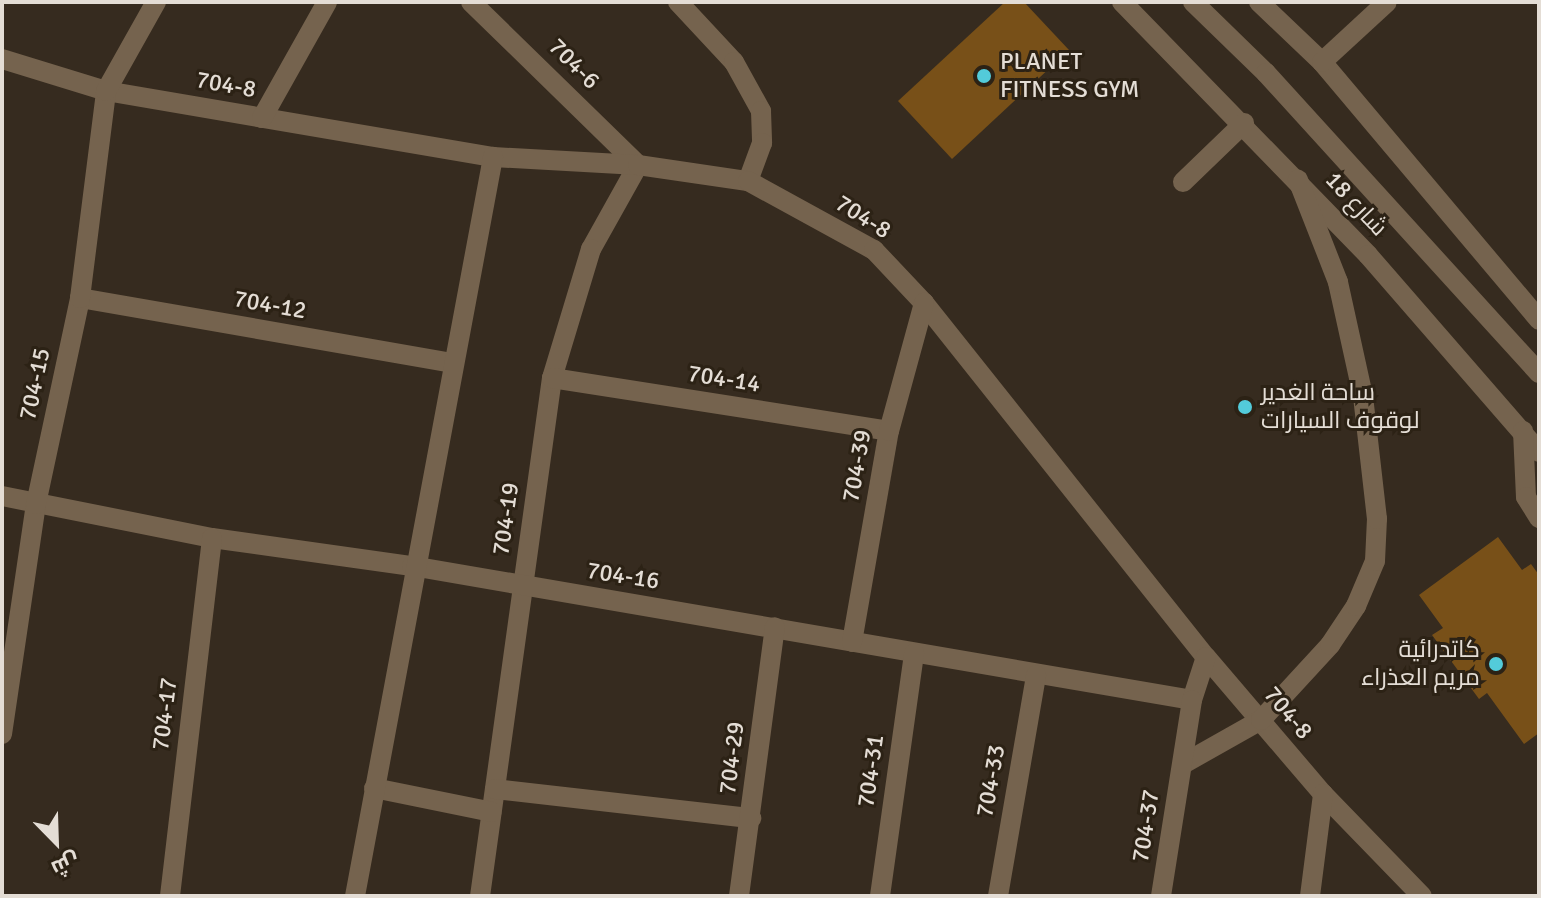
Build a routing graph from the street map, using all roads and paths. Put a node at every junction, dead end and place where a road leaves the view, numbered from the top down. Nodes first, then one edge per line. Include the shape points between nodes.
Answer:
1 (156, 2) edge
2 (327, 2) edge
3 (471, 2) edge
4 (678, 2) edge
5 (1122, 2) edge
6 (1193, 2) edge
7 (1259, 2) edge
8 (1387, 2) edge
9 (2, 59) edge
10 (1322, 62) junction
11 (106, 91) junction
12 (262, 118) junction
13 (1244, 123) junction
14 (493, 157) junction
15 (638, 165) junction
16 (1298, 180) junction
17 (748, 181) junction
18 (1183, 182) dead end
19 (80, 298) junction
20 (924, 303) junction
21 (1539, 320) edge
22 (452, 363) junction
23 (1539, 373) edge
24 (552, 378) junction
25 (889, 431) junction
26 (1523, 431) junction
27 (1539, 452) edge
28 (2, 496) edge
29 (36, 504) junction
30 (1539, 518) edge
31 (212, 538) junction
32 (412, 566) junction
33 (522, 586) junction
34 (775, 627) junction
35 (852, 642) junction
36 (914, 653) junction
37 (1206, 657) junction
38 (1036, 675) junction
39 (1192, 700) junction
40 (1261, 720) junction
41 (2, 734) edge
42 (1183, 764) junction
43 (374, 788) junction
44 (495, 789) junction
45 (1323, 794) junction
46 (492, 812) junction
47 (751, 818) junction
48 (170, 896) edge
49 (355, 896) edge
50 (480, 896) edge
51 (739, 896) edge
52 (880, 896) edge
53 (998, 896) edge
54 (1161, 896) edge
55 (1310, 896) edge
56 (1422, 896) edge

1 - 11 street
2 - 12 street
3 - 15 street, 704-6
4 - 17 street via 734,62 761,111 762,143
5 - 13 street, شارع 18
6 - 23 street, شارع 18 via 1266,73
7 - 10 street
8 - 10 street
9 - 11 street, 704-8
10 - 21 street
11 - 12 street, 704-8
11 - 19 street, 704-15
12 - 14 street, 704-8
13 - 16 street, شارع 18
13 - 18 street
14 - 15 street, 704-8
14 - 22 street
15 - 17 street, 704-8
15 - 24 street, 704-19 via 591,249
16 - 26 street, شارع 18
16 - 40 street via 1338,282 1363,396 1377,519 1375,561 1356,606 1330,645
17 - 20 street, 704-8 via 874,250
19 - 22 street, 704-12
19 - 29 street, 704-15
20 - 25 street, 704-39
20 - 37 street, 704-8
22 - 32 street
24 - 25 street, 704-14
24 - 33 street, 704-19
25 - 35 street, 704-39
26 - 27 street, شارع 18
26 - 30 street via 1526,497
28 - 29 street, 704-16
29 - 31 street, 704-16
29 - 41 street, 704-15
31 - 32 street, 704-16
31 - 48 street, 704-17
32 - 33 street, 704-16
32 - 43 street
33 - 34 street, 704-16
33 - 44 street, 704-19
34 - 35 street, 704-16
34 - 47 street, 704-29
35 - 36 street, 704-16
36 - 38 street, 704-16
36 - 52 street, 704-31
37 - 39 street
37 - 40 street, 704-8
38 - 39 street, 704-16
38 - 53 street, 704-33
39 - 42 street, 704-37
40 - 42 street
40 - 45 street, 704-8
42 - 54 street, 704-37
43 - 46 street
43 - 49 street
44 - 46 street, 704-19
44 - 47 street
45 - 55 street
45 - 56 street, 704-8
46 - 50 street, 704-19
47 - 51 street, 704-29

